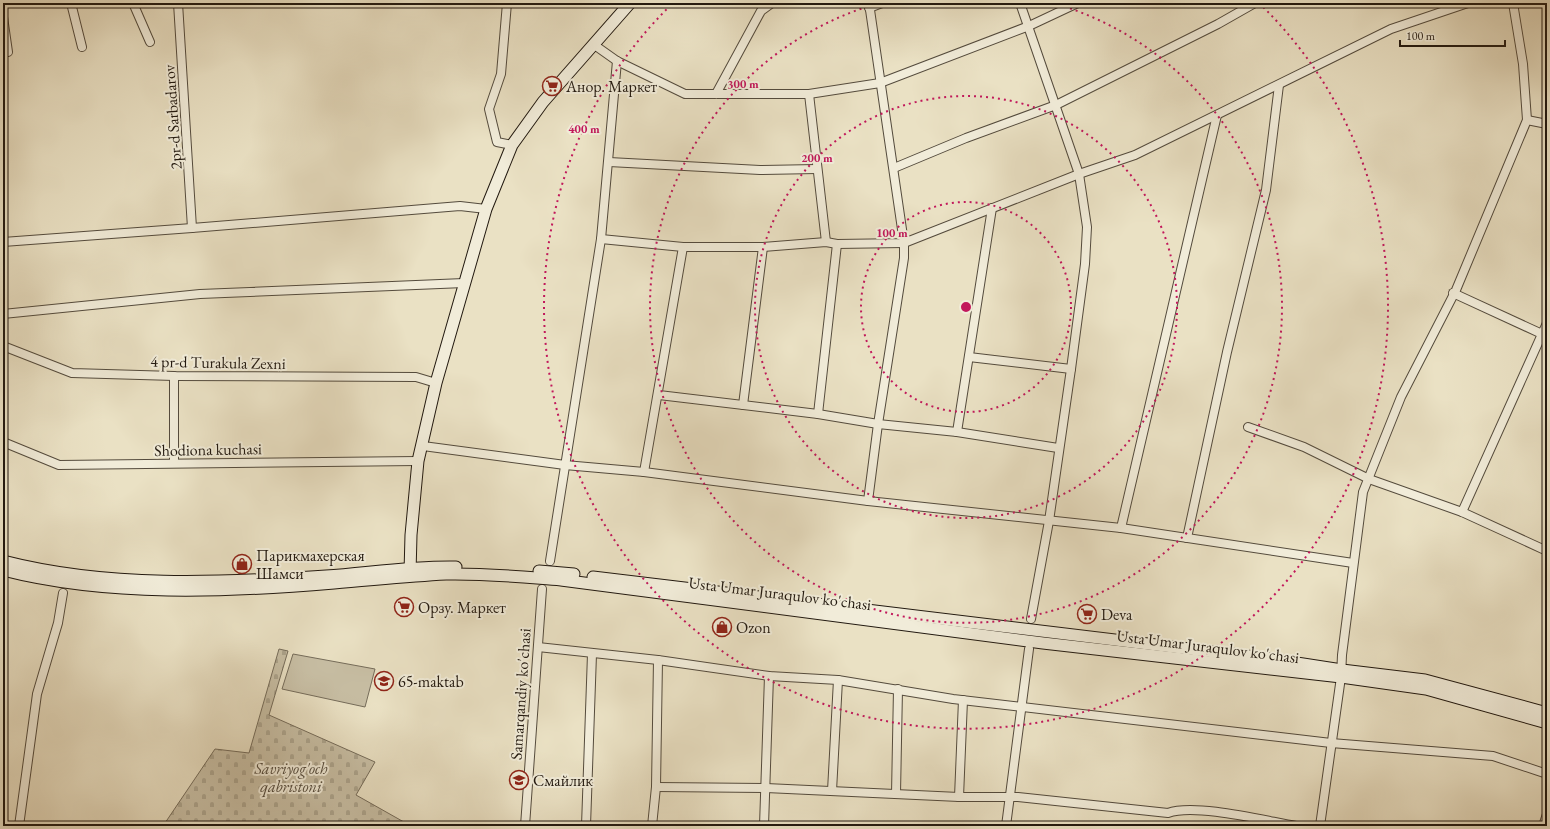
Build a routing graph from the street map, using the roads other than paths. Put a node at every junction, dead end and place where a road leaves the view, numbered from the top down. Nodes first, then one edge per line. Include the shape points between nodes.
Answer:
1 (71, 3) edge
2 (133, 3) edge
3 (178, 3) edge
4 (507, 3) edge
5 (630, 3) edge
6 (772, 3) edge
7 (882, 3) edge
8 (1020, 3) edge
9 (1078, 3) edge
10 (1256, 3) edge
11 (1468, 3) edge
12 (1513, 3) edge
13 (869, 6) edge
14 (3, 17) edge
15 (1029, 26) junction
16 (150, 42) dead end
17 (594, 44) junction
18 (82, 47) dead end
19 (8, 52) dead end
20 (617, 62) junction
21 (880, 83) junction
22 (1279, 86) junction
23 (716, 94) junction
24 (809, 94) junction
25 (1056, 105) junction
26 (1217, 115) junction
27 (1527, 120) junction
28 (1547, 124) edge
29 (512, 145) junction
30 (609, 162) junction
31 (894, 168) junction
32 (817, 169) junction
33 (1079, 174) junction
34 (992, 208) junction
35 (486, 209) junction
36 (192, 228) junction
37 (600, 239) junction
38 (3, 242) edge
39 (826, 242) junction
40 (904, 243) junction
41 (838, 244) junction
42 (683, 247) junction
43 (763, 247) junction
44 (464, 283) junction
45 (1454, 294) junction
46 (3, 314) edge
47 (1547, 323) edge
48 (1542, 334) junction
49 (3, 346) edge
50 (969, 357) junction
51 (1071, 369) junction
52 (174, 376) junction
53 (436, 383) junction
54 (659, 395) junction
55 (743, 405) junction
56 (818, 414) junction
57 (878, 424) junction
58 (1248, 427) dead end
59 (957, 432) junction
60 (3, 442) edge
61 (423, 446) junction
62 (1058, 448) junction
63 (418, 461) junction
64 (174, 463) junction
65 (565, 465) junction
66 (644, 472) junction
67 (1369, 479) junction
68 (868, 501) junction
69 (1462, 512) junction
70 (1049, 521) junction
71 (1121, 528) junction
72 (1187, 538) junction
73 (1547, 551) edge
74 (3, 561) edge
75 (550, 561) dead end
76 (1353, 563) junction
77 (3, 570) edge
78 (410, 572) junction
79 (542, 589) dead end
80 (63, 593) dead end
81 (1031, 619) dead end
82 (538, 647) junction
83 (1029, 649) dead end
84 (592, 654) junction
85 (658, 660) junction
86 (1342, 674) junction
87 (769, 676) junction
88 (838, 680) junction
89 (898, 689) junction
90 (963, 700) junction
91 (1020, 706) junction
92 (1547, 714) edge
93 (1547, 724) edge
94 (1331, 743) junction
95 (1547, 774) edge
96 (656, 788) junction
97 (766, 788) junction
98 (832, 791) junction
99 (896, 794) junction
100 (959, 797) junction
101 (1011, 797) junction
102 (1547, 814) edge
103 (19, 826) edge
104 (525, 826) edge
105 (586, 826) edge
106 (652, 826) edge
107 (764, 826) edge
108 (1006, 826) edge
109 (1296, 826) edge
110 (1320, 826) edge
111 (1543, 826) edge

1 - 18 street
2 - 16 street
3 - 36 street, 2pr-d Sarbadarov
4 - 29 street via 501,74 489,109 497,142
5 - 17 main road
6 - 23 street via 761,11
7 - 13 street
8 - 15 street
9 - 15 street
10 - 25 street
11 - 22 street via 1391,29
12 - 27 street via 1523,64
13 - 21 street
14 - 19 street
15 - 21 street
15 - 25 street
17 - 20 street
17 - 29 main road via 543,102
20 - 23 street via 685,94
20 - 30 street
21 - 24 street
21 - 31 street
22 - 26 street
22 - 72 street via 1266,190 1227,352
23 - 24 street
24 - 32 street
25 - 31 street
25 - 33 street
26 - 33 street via 1135,155
26 - 71 street
27 - 28 street
27 - 45 street
29 - 35 main road
30 - 32 street via 760,170
30 - 37 street
31 - 40 street
32 - 39 street
33 - 34 street
33 - 51 street via 1087,235
34 - 40 street
34 - 50 street
35 - 36 street via 460,206
35 - 44 main road
36 - 38 street
37 - 42 street
37 - 65 street
39 - 41 street
39 - 43 street
40 - 41 street
40 - 57 street via 904,258
41 - 56 street
42 - 43 street
42 - 54 street via 666,337
43 - 55 street
44 - 46 street via 200,294
44 - 53 main road
45 - 48 street
45 - 67 street via 1401,397
47 - 48 street
48 - 69 street
49 - 52 street, 4 pr-d Turakula Zexni via 72,373
50 - 51 street
50 - 59 street
51 - 62 street
52 - 53 street, 4 pr-d Turakula Zexni via 416,377
52 - 64 street
53 - 61 main road
54 - 55 street
54 - 66 street
55 - 56 street
56 - 57 street
57 - 59 street
57 - 68 street
58 - 67 street via 1304,448
59 - 62 street
60 - 64 street, Shodiona kuchasi via 59,465
61 - 63 main road
61 - 65 street
62 - 70 street
63 - 64 street, Shodiona kuchasi
63 - 78 main road
65 - 66 street
65 - 75 street
66 - 68 street
67 - 69 street
67 - 76 street via 1363,492
68 - 70 street
69 - 73 street
70 - 71 street
70 - 81 street
71 - 72 street
72 - 76 street
74 - 78 main road, Usta Umar Juraqulov ko'chasi via 57,572 127,579 188,581
76 - 86 street
77 - 78 main road, Usta Umar Juraqulov ko'chasi via 81,583 189,590 334,583
78 - 86 main road, Usta Umar Juraqulov ko'chasi via 490,574 561,580 1043,643
79 - 82 street, Samarqandiy ko'chasi
80 - 103 street via 58,623 37,694
82 - 84 street
82 - 104 street, Samarqandiy ko'chasi
83 - 91 street
84 - 85 street
84 - 105 street
85 - 87 street
85 - 96 street
86 - 92 main road, Usta Umar Juraqulov ko'chasi via 1424,680
86 - 93 main road, Usta Umar Juraqulov ko'chasi via 1426,689
86 - 94 street
87 - 88 street
87 - 97 street
88 - 89 street
88 - 98 street
89 - 90 street
89 - 99 street
90 - 91 street
90 - 100 street
91 - 94 street
91 - 101 street
94 - 95 street via 1493,756
94 - 110 street
96 - 97 street
96 - 106 street
97 - 98 street
97 - 107 street
98 - 99 street
99 - 100 street
100 - 101 street
101 - 108 street
101 - 109 street via 1168,813 1177,809 1204,810
102 - 111 street

